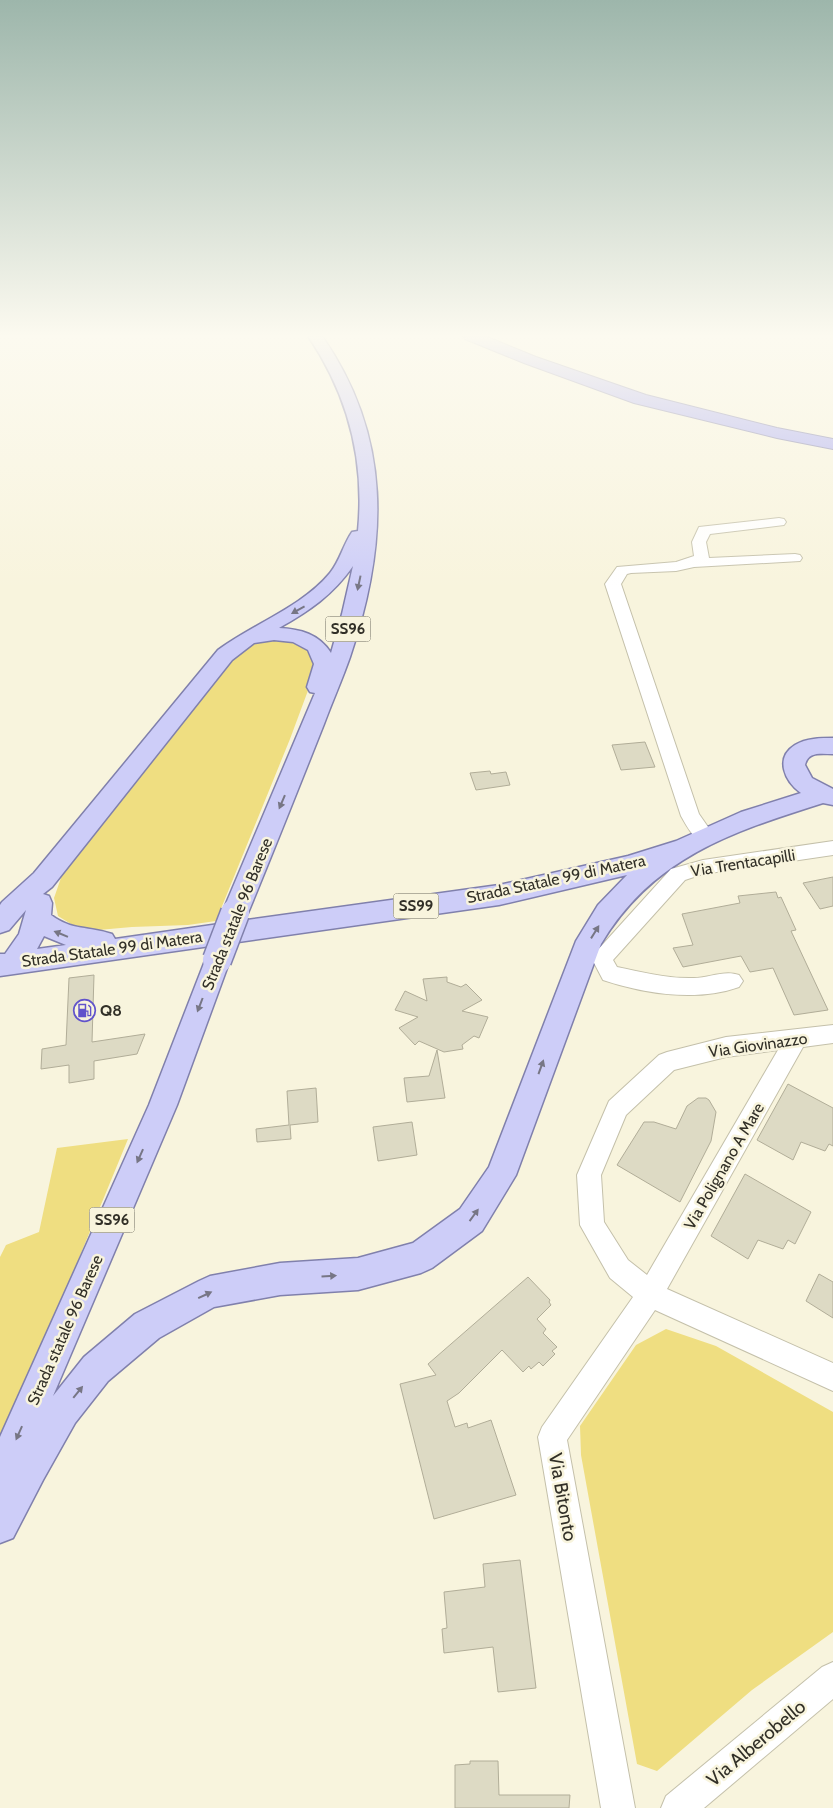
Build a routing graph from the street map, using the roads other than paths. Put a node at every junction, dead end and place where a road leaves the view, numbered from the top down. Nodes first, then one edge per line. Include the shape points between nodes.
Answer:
1 (357, 420) edge
2 (726, 420) edge
3 (755, 420) edge
4 (833, 438) edge
5 (833, 444) edge
6 (367, 482) junction
7 (779, 522) dead end
8 (795, 558) dead end
9 (696, 563) junction
10 (240, 642) junction
11 (833, 746) edge
12 (294, 773) junction
13 (819, 792) edge
14 (695, 842) junction
15 (833, 848) edge
16 (43, 880) junction
17 (38, 919) junction
18 (0, 923) edge
19 (143, 944) junction
20 (3, 965) edge
21 (732, 981) dead end
22 (833, 1034) edge
23 (797, 1038) junction
24 (650, 1294) junction
25 (833, 1377) edge
26 (0, 1478) edge
27 (0, 1525) edge
28 (833, 1678) edge
29 (618, 1808) edge
30 (678, 1808) edge

1 - 6 main road, Strada statale 96 Barese / SS96 via 365,450
2 - 5 highway
3 - 4 highway
6 -> 10 main road via 356,545 338,578 304,606
6 -> 12 main road, Strada statale 96 Barese / SS96 via 367,527 360,580 346,637
7 - 9 street via 704,530 699,542 702,558
8 - 9 street
9 - 14 street via 622,570 613,584 690,816
10 - 12 main road via 262,635 286,634 306,639 318,650 324,664
10 - 16 main road via 225,655
11 - 13 main road via 809,747 795,758 796,775
12 -> 26 main road, Strada statale 96 Barese / SS96, bridge via 235,913 163,1105
13 - 14 main road, Strada Statale 99 di Matera / SS99
14 - 19 main road, Strada Statale 99 di Matera / SS99 via 612,870 499,895
27 -> 14 main road via 63,1410 96,1369 147,1326 210,1292 280,1279 358,1274 421,1257 471,1220 501,1175 589,941 607,912 637,880
15 - 21 street, Via Trentacapilli via 703,867 678,874 602,959 610,974 652,983 694,987
16 - 17 main road
16 - 18 main road
19 -> 17 main road via 74,939
17 - 20 main road via 30,941
19 - 20 main road, Strada Statale 99 di Matera / SS99
22 - 23 street, Via Giovinazzo
23 - 24 street, Via Polignano A Mare
23 - 24 street, Via Giovinazzo via 726,1047 667,1062 617,1108 589,1175 592,1225 619,1269
24 - 25 street
24 - 29 street, Via Bitonto via 552,1437
28 - 30 street, Via Alberobello

